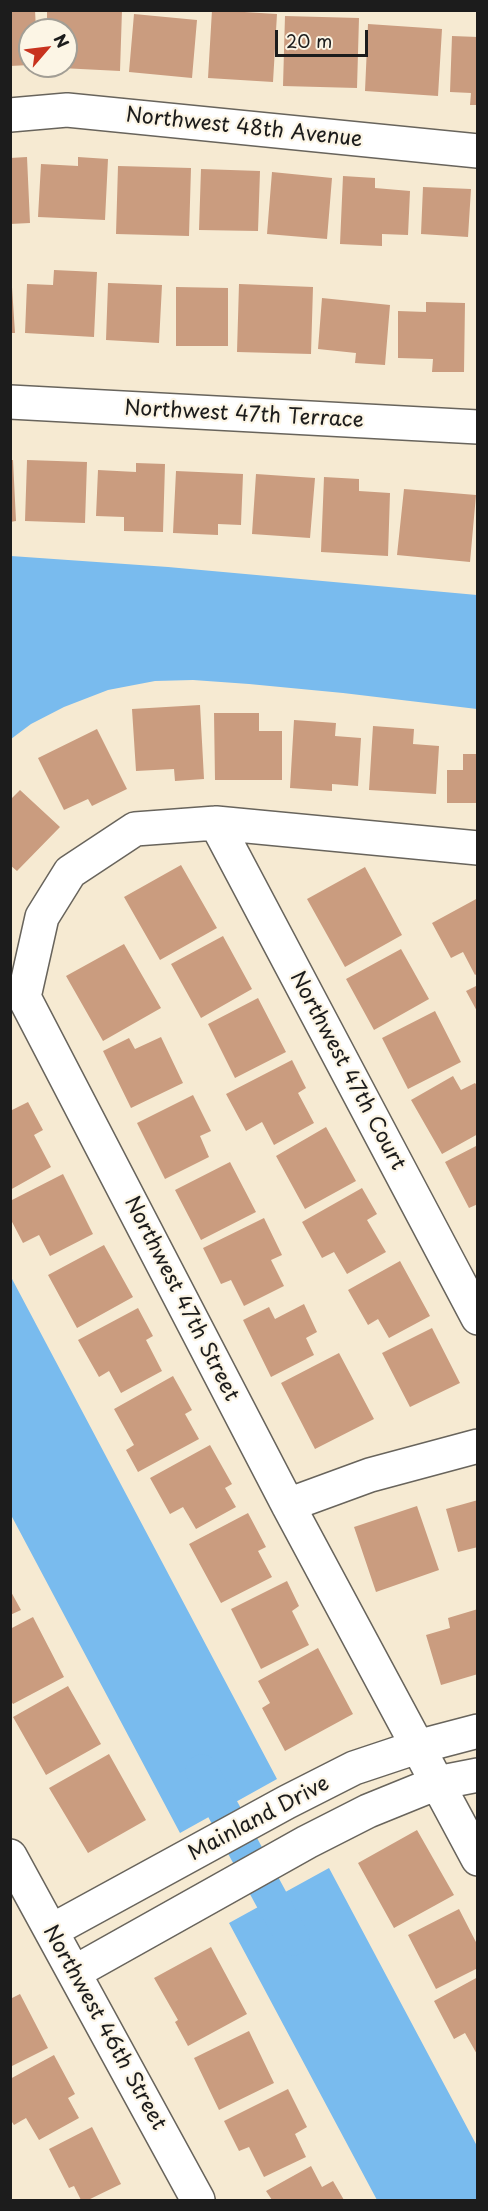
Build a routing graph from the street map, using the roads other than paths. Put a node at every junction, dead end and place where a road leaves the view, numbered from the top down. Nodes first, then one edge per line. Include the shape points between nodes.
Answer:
1 (10, 115) edge
2 (477, 152) edge
3 (10, 402) edge
4 (477, 427) edge
5 (216, 824) junction
6 (477, 848) edge
7 (477, 1318) edge
8 (477, 1446) edge
9 (288, 1505) junction
10 (477, 1731) edge
11 (417, 1747) junction
12 (477, 1775) edge
13 (437, 1783) junction
14 (10, 1856) edge
15 (477, 1859) edge
16 (51, 1931) junction
17 (75, 1972) junction
18 (198, 2200) edge

1 - 2 street, Northwest 48th Avenue via 67,110
3 - 4 street, Northwest 47th Terrace
5 - 6 street, Northwest 47th Street
5 - 7 street, Northwest 47th Court
5 - 9 street, Northwest 47th Street via 135,829 70,872 42,917 24,997
8 - 9 street via 370,1475
9 - 11 street, Northwest 47th Street
10 - 11 street, Mainland Drive
11 - 13 street, Northwest 47th Street
11 - 16 street, Mainland Drive via 354,1768
12 - 13 street, Mainland Drive
13 - 15 street, Northwest 47th Street
13 - 17 street, Mainland Drive via 368,1811 307,1842
14 - 16 street, Northwest 46th Street
16 - 17 street, Northwest 46th Street
17 - 18 street, Northwest 46th Street

